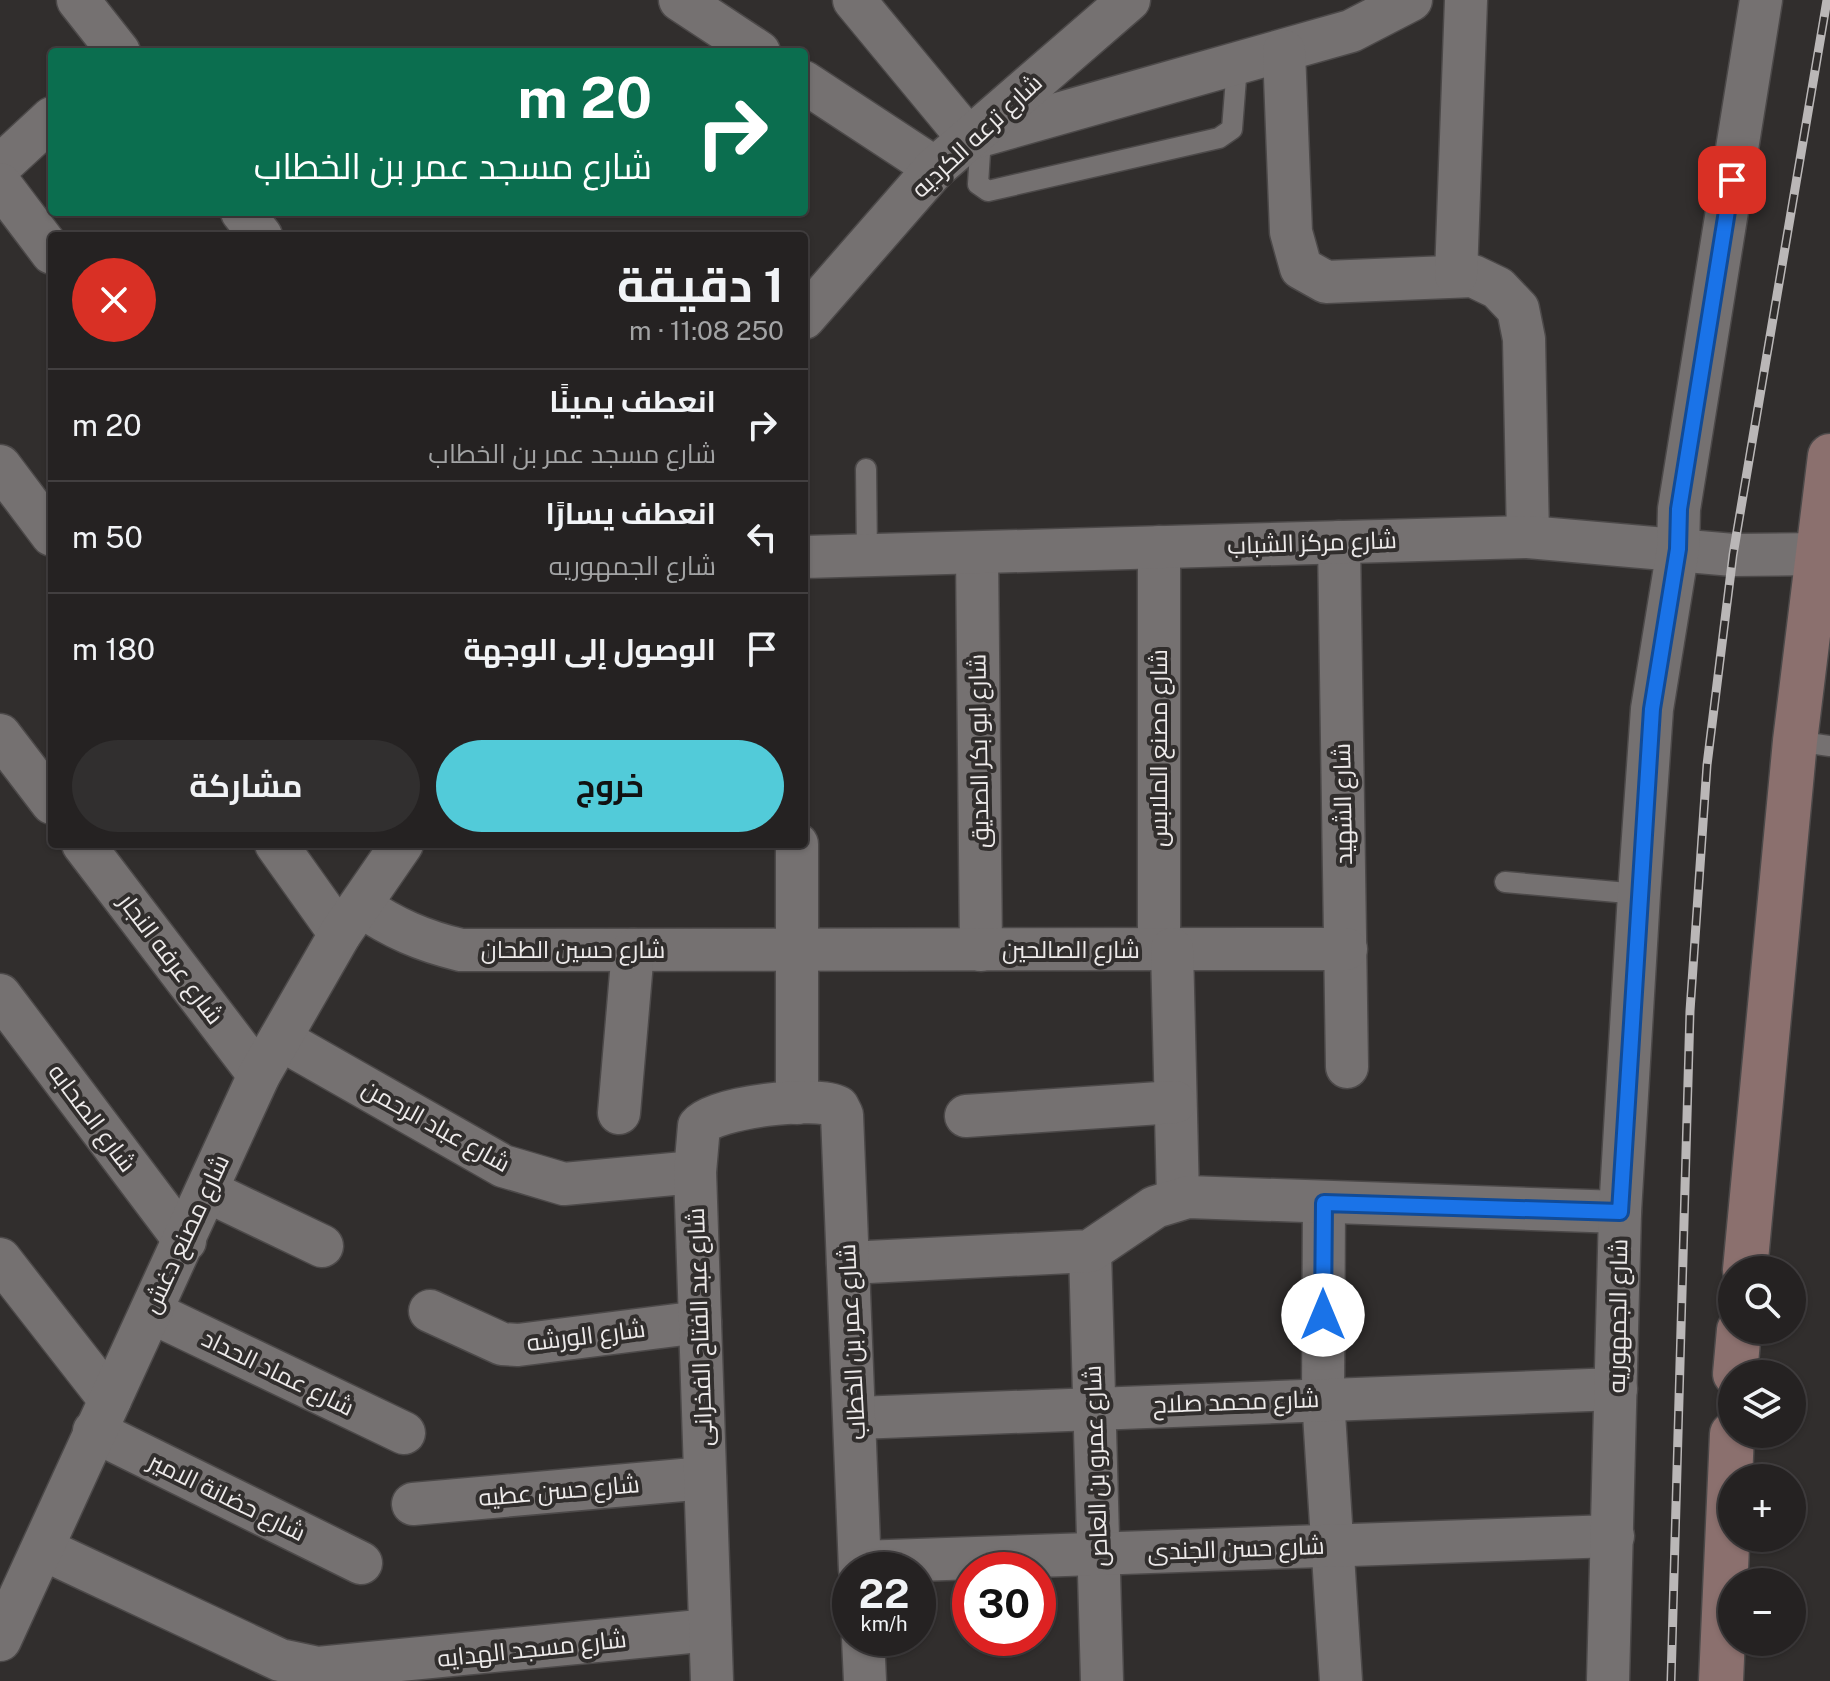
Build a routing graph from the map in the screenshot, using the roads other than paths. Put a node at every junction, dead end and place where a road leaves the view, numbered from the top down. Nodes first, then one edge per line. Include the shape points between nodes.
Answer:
1 (78, 0) edge
2 (680, 0) edge
3 (854, 0) edge
4 (1129, 0) edge
5 (1411, 0) edge
6 (1466, 0) edge
7 (1761, 0) edge
8 (116, 48) edge
9 (753, 48) edge
10 (1284, 51) junction
11 (1237, 66) junction
12 (808, 85) edge
13 (48, 122) edge
14 (975, 138) junction
15 (0, 166) edge
16 (935, 168) junction
17 (0, 184) edge
18 (245, 216) edge
19 (258, 232) edge
20 (48, 248) edge
21 (1456, 275) junction
22 (808, 313) edge
23 (1830, 456) edge
24 (0, 466) edge
25 (866, 469) dead end
26 (48, 530) edge
27 (1528, 537) junction
28 (1825, 538) edge
29 (1339, 542) junction
30 (1159, 547) junction
31 (1678, 549) junction
32 (977, 553) junction
33 (867, 555) junction
34 (808, 557) edge
35 (0, 735) edge
36 (1812, 744) edge
37 (48, 798) edge
38 (86, 848) edge
39 (280, 848) edge
40 (399, 848) edge
41 (797, 848) edge
42 (1505, 882) dead end
43 (1639, 894) junction
44 (350, 920) junction
45 (1166, 949) junction
46 (1346, 949) junction
47 (633, 950) junction
48 (797, 950) junction
49 (981, 950) junction
50 (0, 995) edge
51 (280, 1039) junction
52 (1347, 1067) dead end
53 (259, 1075) junction
54 (1175, 1102) junction
55 (797, 1103) junction
56 (619, 1113) dead end
57 (842, 1115) joint
58 (966, 1116) dead end
59 (695, 1172) junction
60 (207, 1191) junction
61 (1178, 1198) junction
62 (1324, 1203) junction
63 (1620, 1212) junction
64 (185, 1241) junction
65 (322, 1246) dead end
66 (1090, 1251) junction
67 (1747, 1256) edge
68 (0, 1259) edge
69 (848, 1263) junction
70 (14, 1302) edge
71 (430, 1311) dead end
72 (151, 1312) junction
73 (700, 1322) junction
74 (1616, 1389) junction
75 (1323, 1398) junction
76 (1094, 1407) junction
77 (102, 1416) junction
78 (857, 1418) junction
79 (404, 1433) dead end
80 (1731, 1448) edge
81 (705, 1478) junction
82 (413, 1504) dead end
83 (1613, 1536) junction
84 (1332, 1545) junction
85 (43, 1549) junction
86 (860, 1552) edge
87 (1098, 1555) junction
88 (936, 1562) edge
89 (361, 1563) dead end
90 (710, 1630) junction
91 (0, 1640) edge
92 (864, 1656) edge
93 (712, 1681) edge
94 (865, 1681) edge
95 (1102, 1681) edge
96 (1341, 1681) edge
97 (1608, 1681) edge
98 (1721, 1681) edge

1 - 8 street
2 - 9 street
3 - 14 street
4 - 14 street, شارع ترعه الكرديه
5 - 10 street via 1351,31
6 - 21 street
7 - 31 street, شارع الجمهوريه via 1679,509
10 - 11 street
10 - 21 street via 1291,232 1301,268 1326,282
11 - 14 street
11 - 14 lane via 1232,129 1219,138 988,191 978,184
12 - 16 street
13 - 15 street
14 - 16 street, شارع ترعه الكرديه
16 - 22 street, شارع ترعه الكرديه
17 - 20 street
18 - 19 street
21 - 27 street via 1473,276 1498,288 1518,309 1524,339
23 - 28 main road
24 - 26 street
25 - 33 lane
27 - 29 street, شارع مركز الشباب
27 - 31 street, شارع مركز الشباب
28 - 31 street, شارع مركز الشباب via 1733,555
28 - 36 main road
29 - 30 street, شارع مركز الشباب
29 - 46 street, شارع الشهيد
30 - 32 street, شارع مركز الشباب
30 - 45 street, شارع مصنع الملابس
31 - 43 street, شارع الجمهوريه via 1652,709
32 - 33 street, شارع مركز الشباب
32 - 49 street, شارع ابو بكر الصديق
33 - 34 street, شارع مركز الشباب
35 - 37 street
36 - 67 main road
38 - 53 street, شارع عرفه النجار
39 - 44 street
40 - 44 street, شارع مصنع دغش
41 - 48 street
42 - 43 lane
43 - 63 street, شارع الجمهوريه
44 - 47 street, شارع حسين الطحان via 461,950
44 - 51 street, شارع مصنع دغش
45 - 46 street, شارع الصالحين
45 - 49 street, شارع الصالحين
45 - 54 street, شارع مصنع الملابس
46 - 52 street, شارع الشهيد
47 - 48 street, شارع حسين الطحان
47 - 56 street
48 - 49 street, شارع الصالحين
48 - 55 street
50 - 64 street, شارع الصحابه
51 - 53 street, شارع مصنع دغش
51 - 59 street, شارع عباد الرحمن via 503,1166 543,1180 564,1184
53 - 60 street, شارع مصنع دغش
54 - 58 street
54 - 61 street, شارع مصنع الملابس
55 - 57 street, شارع عبد الفتاح الفخرانى via 830,1103
55 - 59 street, شارع عبد الفتاح الفخرانى via 706,1119 699,1126
57 - 69 street, شارع عمر بن الخطاب
59 - 73 street, شارع عبد الفتاح الفخرانى
60 - 64 street, شارع مصنع دغش
60 - 65 street
61 - 62 street
61 - 66 street via 1137,1217
62 - 63 street
62 - 75 street
63 - 74 street, شارع الجمهوريه
64 - 72 street, شارع مصنع دغش
66 - 69 street
66 - 76 street, شارع عمرو بن العاص
68 - 70 street
69 - 78 street, شارع عمر بن الخطاب
70 - 77 street
71 - 73 street, شارع الورشه via 502,1344 518,1345
72 - 77 street, شارع مصنع دغش
72 - 79 street, شارع عماد الحداد
73 - 81 street, شارع عبد الفتاح الفخرانى
74 - 75 street, شارع محمد صلاح
74 - 83 street, شارع الجمهوريه
75 - 76 street, شارع محمد صلاح
75 - 84 street
76 - 78 street, شارع محمد صلاح
76 - 87 street, شارع عمرو بن العاص
77 - 85 street, شارع مصنع دغش
77 - 89 street, شارع حضانة الامير
78 - 86 street, شارع عمر بن الخطاب
80 - 98 main road
81 - 82 street, شارع حسن عطيه
81 - 90 street, شارع عبد الفتاح الفخرانى
83 - 84 street, شارع حسن الجندى
83 - 97 street, شارع الجمهوريه
84 - 87 street, شارع حسن الجندى
84 - 96 street
85 - 90 street, شارع مسجد الهدايه via 280,1660 318,1668
85 - 91 street, شارع مصنع دغش
87 - 88 street, شارع حسن الجندى
87 - 95 street, شارع عمرو بن العاص
90 - 93 street, شارع عبد الفتاح الفخرانى
92 - 94 street

